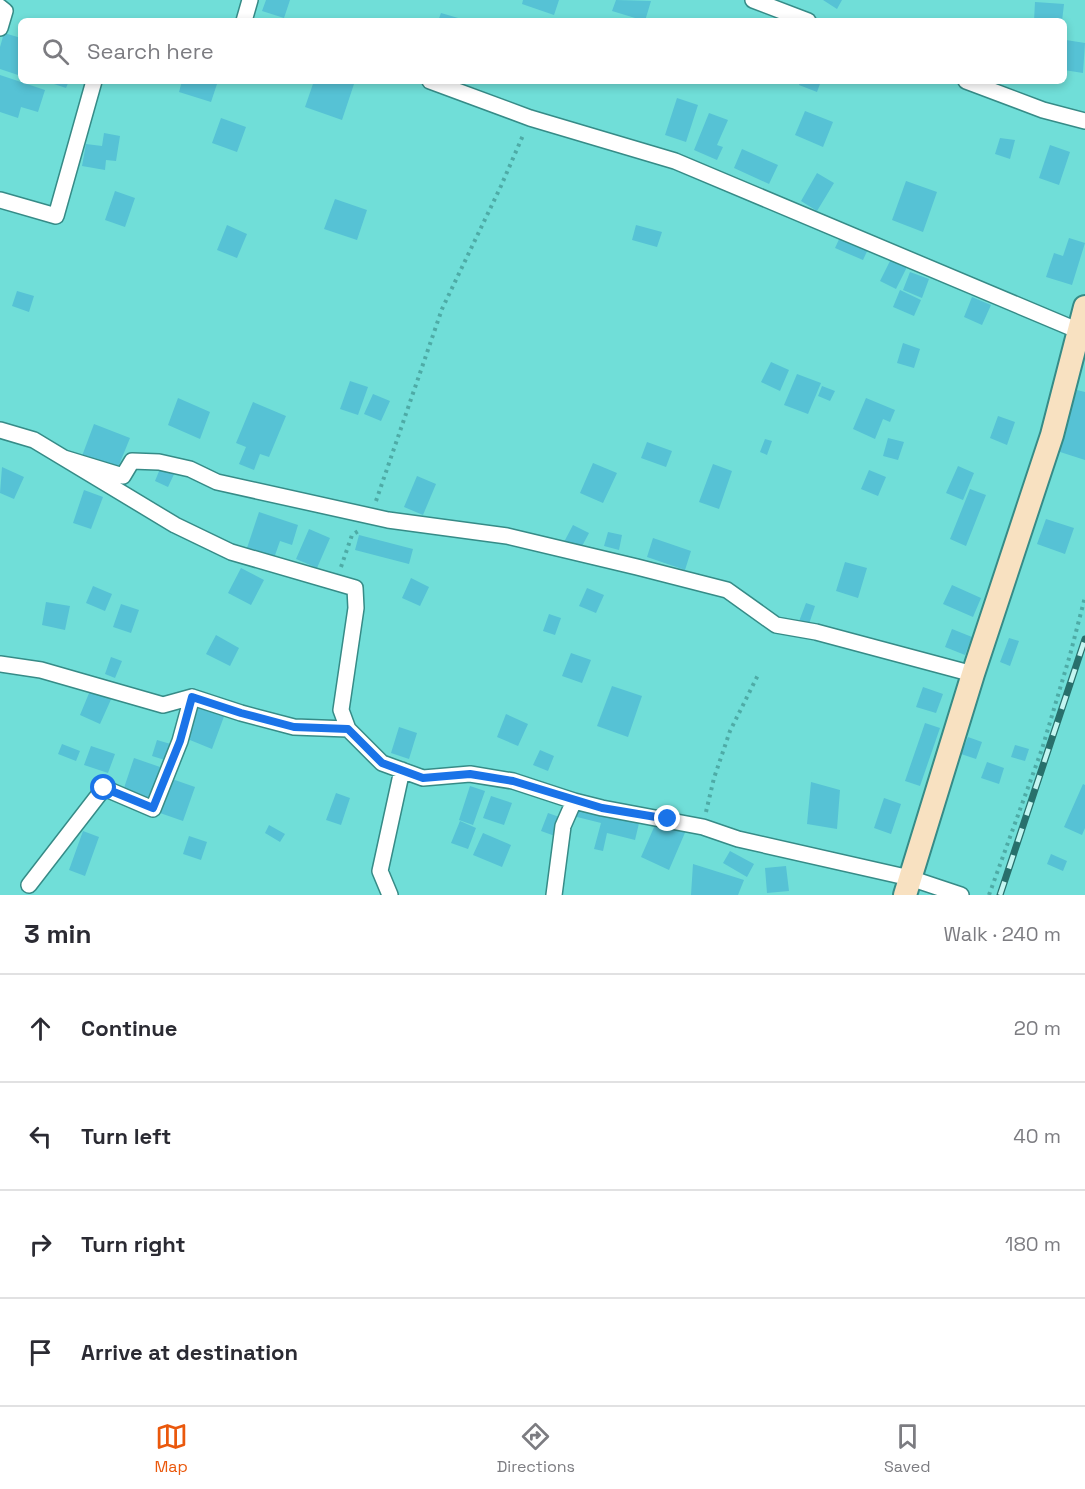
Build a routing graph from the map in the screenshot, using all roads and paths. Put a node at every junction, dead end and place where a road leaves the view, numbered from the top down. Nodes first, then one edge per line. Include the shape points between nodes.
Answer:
1 (250, 0) edge
2 (753, 0) edge
3 (0, 7) edge
4 (245, 18) edge
5 (800, 18) edge
6 (0, 28) edge
7 (93, 84) edge
8 (438, 84) edge
9 (974, 84) edge
10 (530, 118) junction
11 (1085, 121) edge
12 (0, 200) edge
13 (1085, 307) edge
14 (1079, 331) junction
15 (0, 430) edge
16 (64, 458) junction
17 (371, 516) junction
18 (335, 582) junction
19 (1085, 597) edge
20 (0, 664) edge
21 (759, 673) dead end
22 (974, 674) junction
23 (192, 697) junction
24 (348, 729) junction
25 (402, 770) junction
26 (574, 801) junction
27 (703, 827) junction
28 (29, 885) dead end
29 (908, 886) edge
30 (390, 895) edge
31 (554, 895) edge
32 (961, 895) edge
33 (989, 895) edge

1 - 4 street
2 - 5 street
3 - 6 street via 5,11
7 - 12 street via 56,216
8 - 10 street
9 - 11 street
10 - 14 street via 675,161
10 - 17 path via 442,309
13 - 14 street
14 - 22 street via 1052,435
15 - 16 street via 34,440
16 - 17 street via 123,476 132,461 159,462 190,469 217,482
16 - 18 street via 175,525 231,552
17 - 18 path via 367,526 352,535
17 - 22 street via 507,536 727,590 776,625
18 - 24 street via 355,588 356,598 341,710
19 - 33 path via 1042,749
20 - 23 street via 41,670 163,705
21 - 27 path via 730,731
22 - 29 street
23 - 24 street via 294,727
23 - 28 street via 180,741 153,808 104,788
24 - 25 street via 382,763
25 - 26 street via 423,778 470,774 513,781
25 - 30 street via 380,872
26 - 27 street
26 - 31 street via 563,826
27 - 29 street
29 - 32 street

